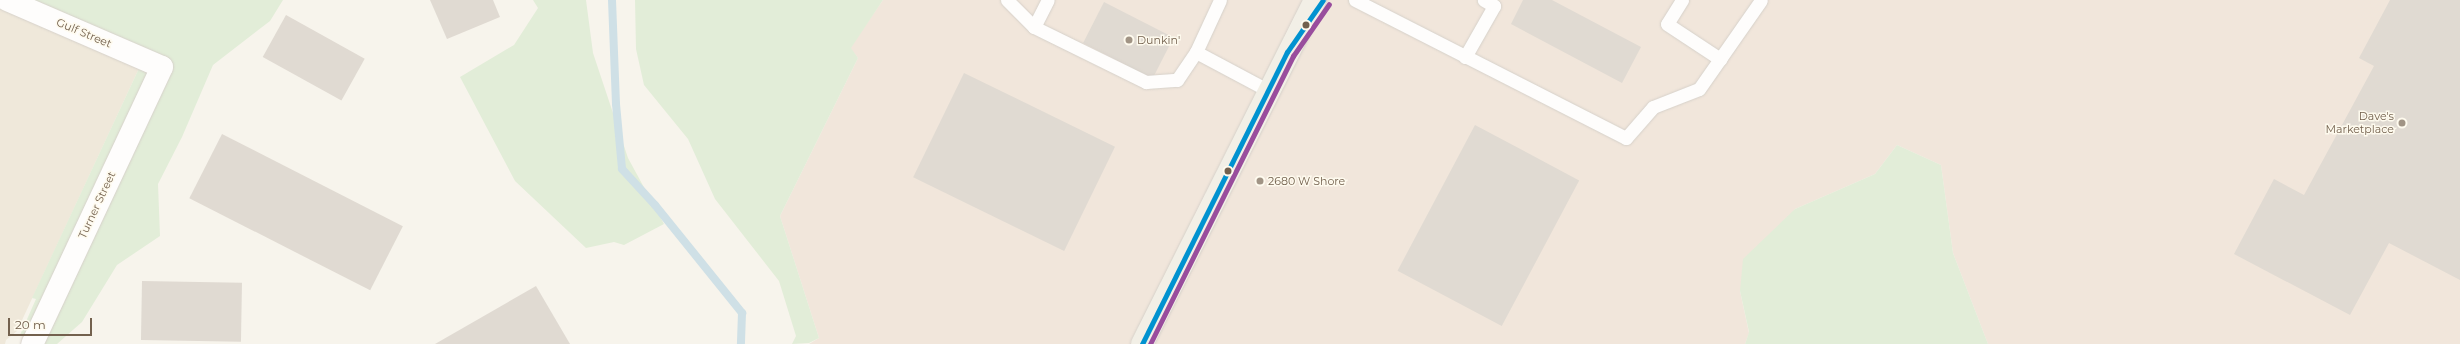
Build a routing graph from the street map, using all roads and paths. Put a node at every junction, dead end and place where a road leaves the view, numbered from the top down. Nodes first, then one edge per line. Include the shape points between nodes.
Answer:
1 (7, 0) edge
2 (1007, 0) edge
3 (1048, 0) edge
4 (1220, 0) edge
5 (1314, 0) edge
6 (1323, 0) edge
7 (1355, 0) edge
8 (1484, 0) edge
9 (1682, 0) edge
10 (1761, 0) edge
11 (1034, 27) junction
12 (1196, 52) junction
13 (1287, 52) junction
14 (1465, 57) junction
15 (1720, 60) junction
16 (162, 67) joint
17 (1269, 91) junction
18 (32, 344) edge
19 (1142, 344) edge

1 - 16 street, Gulf Street
2 - 11 lane
3 - 11 lane
4 - 12 lane
5 - 13 main road
6 - 13 main road
7 - 14 lane
8 - 14 lane via 1494,6
9 - 15 lane via 1667,24
10 - 15 lane
11 - 12 lane via 1146,82 1177,80
12 - 17 lane
13 - 17 main road
14 - 15 lane via 1626,138 1653,107 1699,89
16 - 18 street, Turner Street
17 - 19 main road

